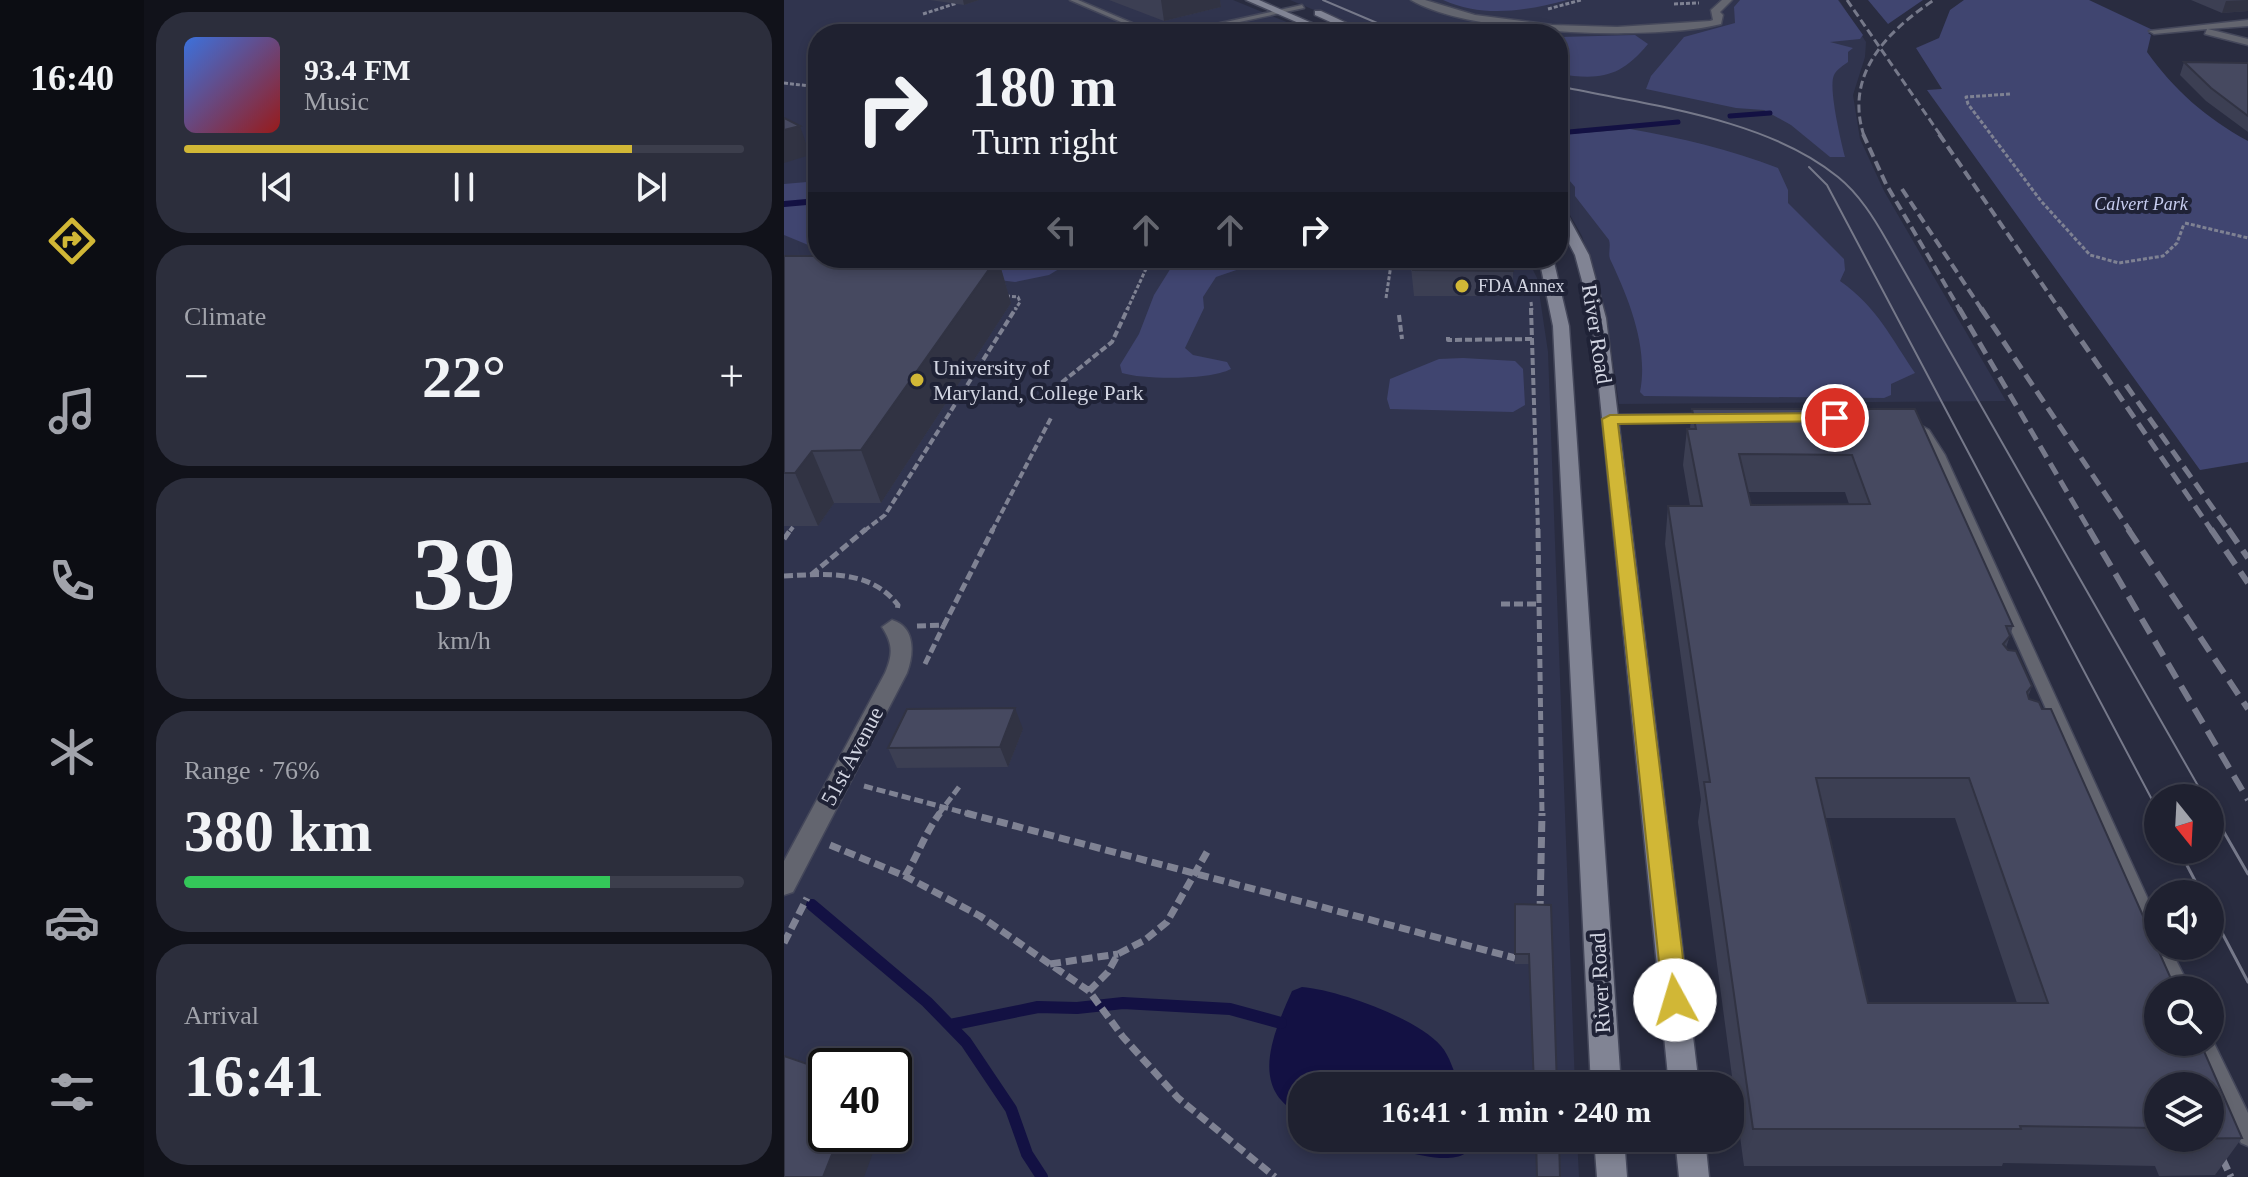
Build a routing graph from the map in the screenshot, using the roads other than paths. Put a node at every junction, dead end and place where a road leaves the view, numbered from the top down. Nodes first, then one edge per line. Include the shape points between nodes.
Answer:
1 (1073, 0) edge
2 (1251, 0) edge
3 (1284, 0) edge
4 (1416, 0) edge
5 (1727, 0) edge
6 (1302, 7) junction
7 (1280, 12) junction
8 (2248, 23) edge
9 (1131, 24) edge
10 (1216, 24) edge
11 (1244, 24) edge
12 (1308, 24) edge
13 (1342, 24) edge
14 (1517, 24) edge
15 (1568, 28) edge
16 (2193, 28) junction
17 (2154, 31) dead end
18 (2248, 42) edge
19 (1568, 228) edge
20 (1548, 268) edge
21 (1722, 418) edge
22 (1610, 419) junction
23 (1895, 421) edge
24 (892, 627) road end
25 (784, 885) edge
26 (2144, 913) edge
27 (2211, 1056) edge
28 (1605, 1072) edge
29 (1682, 1072) edge
30 (2248, 1136) edge
31 (1610, 1152) edge
32 (1691, 1152) edge
33 (1612, 1177) edge
34 (1694, 1177) edge

1 - 9 lane
2 - 7 street
3 - 6 street
4 - 14 street
5 - 15 street via 1714,12 1718,22 1710,24
6 - 7 lane
6 - 13 street
7 - 10 lane
7 - 11 lane
7 - 12 street
8 - 16 street
16 - 17 street
16 - 18 street
19 - 22 street, River Road via 1582,255 1599,318
20 - 28 street, River Road via 1561,326
21 - 22 lane
22 - 29 street, River Road
23 - 26 lane via 1922,429 1932,440 2056,734
24 - 25 street, 51st Avenue via 900,634 902,658
27 - 30 lane
31 - 33 street
32 - 34 street

